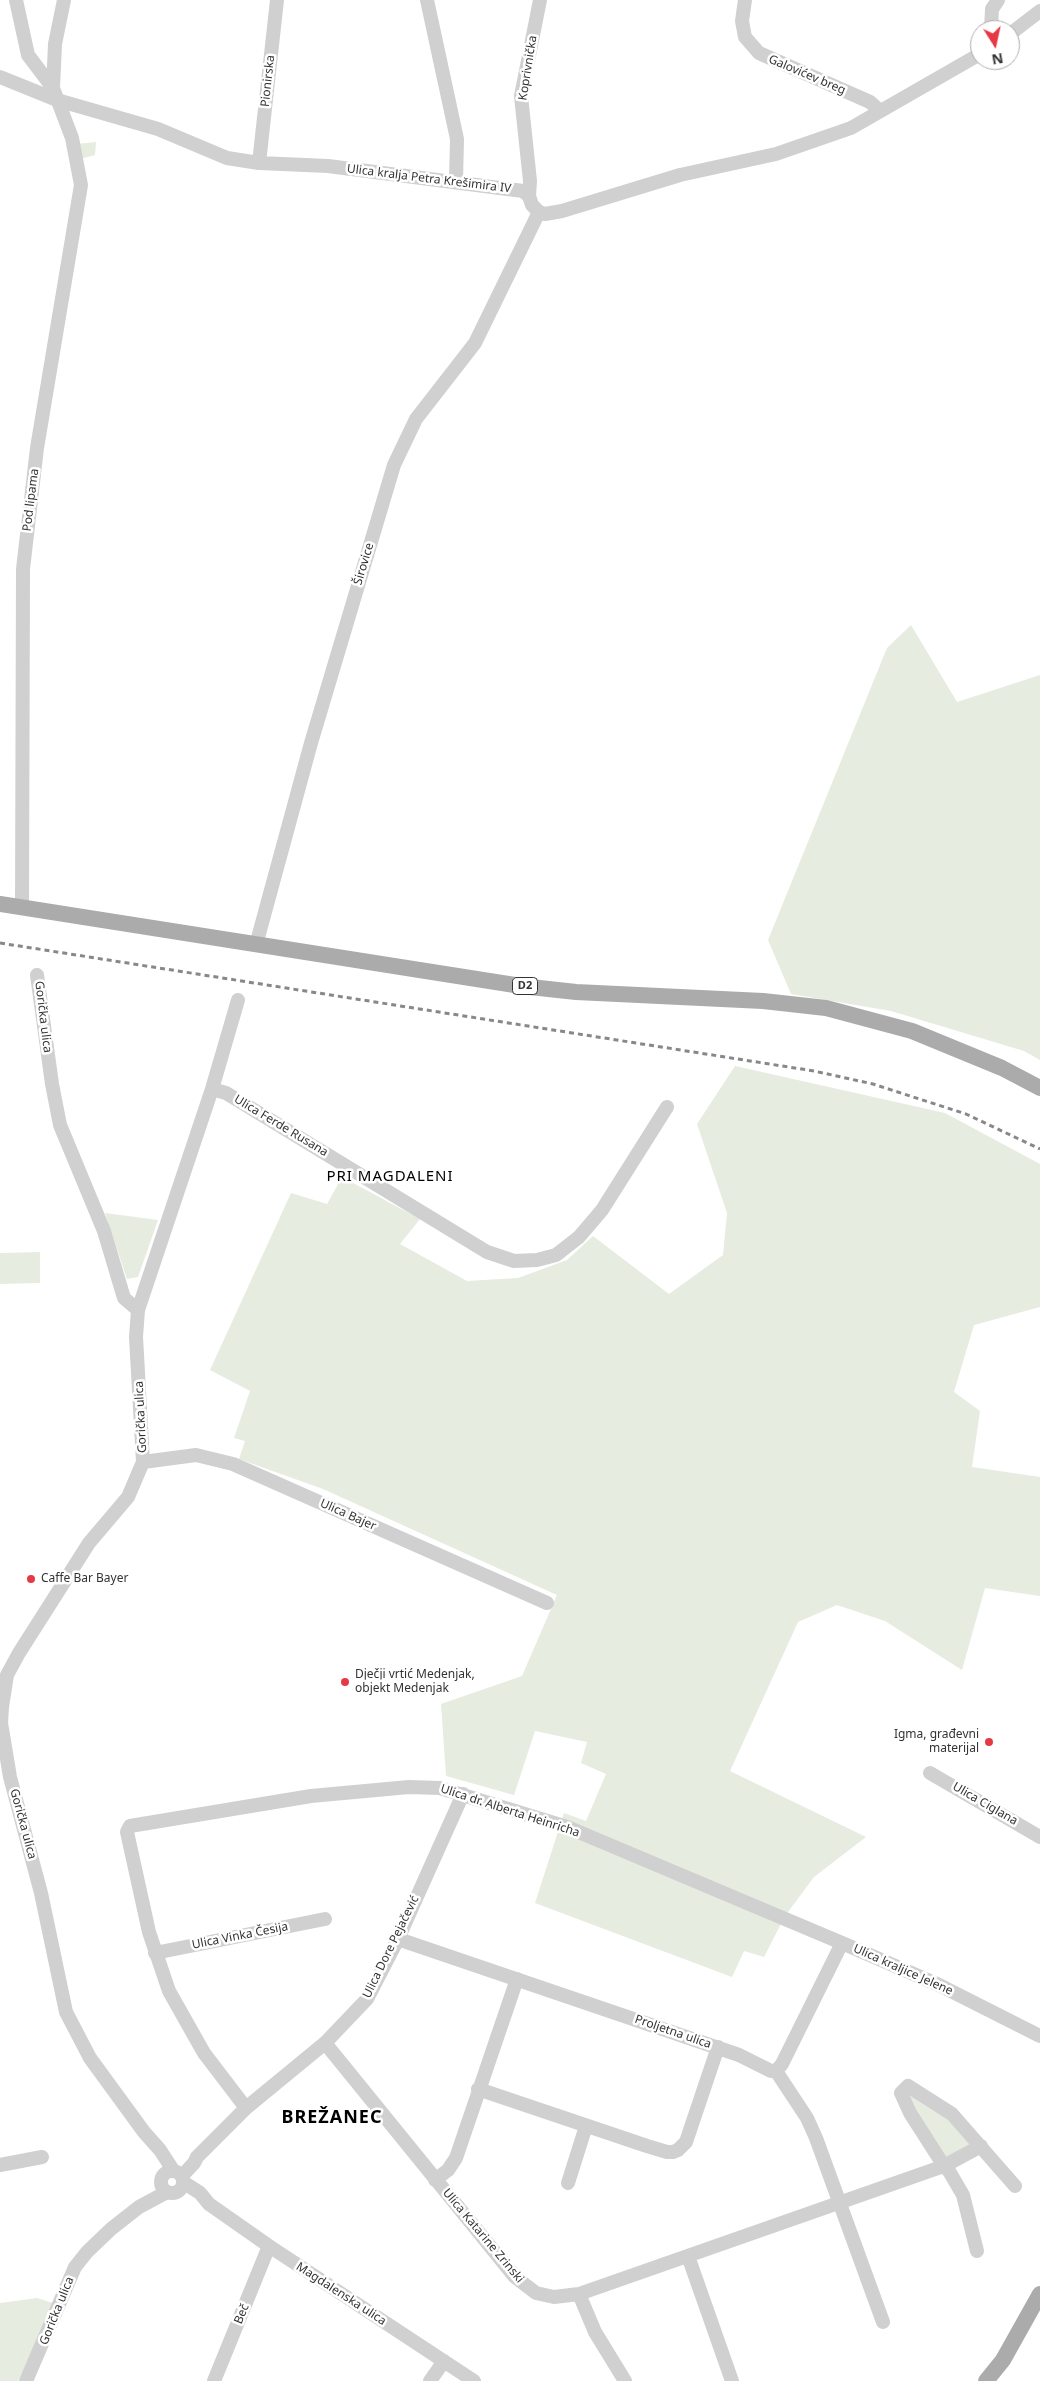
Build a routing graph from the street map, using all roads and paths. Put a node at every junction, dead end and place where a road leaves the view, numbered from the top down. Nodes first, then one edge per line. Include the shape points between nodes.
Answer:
1 (16, 0) edge
2 (64, 0) edge
3 (277, 0) edge
4 (427, 0) edge
5 (540, 0) edge
6 (745, 0) edge
7 (998, 0) edge
8 (1040, 11) edge
9 (991, 20) edge
10 (1020, 26) edge
11 (970, 60) edge
12 (0, 77) edge
13 (55, 94) junction
14 (880, 111) junction
15 (259, 163) junction
16 (456, 181) junction
17 (529, 196) junction
18 (539, 212) junction
19 (0, 904) edge
20 (22, 908) junction
21 (256, 945) junction
22 (37, 975) dead end
23 (238, 1000) dead end
24 (1040, 1088) edge
25 (212, 1089) junction
26 (667, 1107) dead end
27 (138, 1310) junction
28 (143, 1462) junction
29 (547, 1603) dead end
30 (3, 1673) edge
31 (930, 1773) dead end
32 (463, 1794) junction
33 (1040, 1837) edge
34 (325, 1919) dead end
35 (398, 1939) junction
36 (842, 1943) junction
37 (155, 1952) junction
38 (516, 1979) junction
39 (1040, 2036) edge
40 (325, 2043) junction
41 (718, 2047) junction
42 (776, 2070) junction
43 (478, 2089) junction
44 (246, 2108) junction
45 (586, 2126) junction
46 (981, 2146) junction
47 (42, 2157) dead end
48 (0, 2165) edge
49 (944, 2166) junction
50 (173, 2180) junction
51 (435, 2180) junction
52 (568, 2183) dead end
53 (1015, 2186) dead end
54 (840, 2202) junction
55 (269, 2246) junction
56 (977, 2251) dead end
57 (688, 2256) junction
58 (579, 2294) junction
59 (1040, 2294) edge
60 (883, 2322) dead end
61 (444, 2361) junction
62 (26, 2381) edge
63 (214, 2381) edge
64 (430, 2381) edge
65 (474, 2381) edge
66 (625, 2381) edge
67 (732, 2381) edge
68 (986, 2381) edge

1 - 13 street via 28,55
2 - 13 street via 52,75
3 - 15 street, Pionirska
4 - 16 street via 457,139
5 - 17 street, Koprivnička via 521,96
6 - 14 street, Galovićev breg via 742,20 745,37 759,53 870,102
7 - 9 street via 992,9
8 - 10 street
11 - 14 street
12 - 13 street, Ulica kralja Petra Krešimira IV
13 - 15 street, Ulica kralja Petra Krešimira IV via 158,129 227,158
13 - 20 street, Pod lipama via 72,138 80,184 38,448 23,569
14 - 18 street via 851,128 776,154 680,175 553,213
15 - 16 street, Ulica kralja Petra Krešimira IV via 328,166
16 - 17 street, Ulica kralja Petra Krešimira IV via 523,191
17 - 18 street
18 - 21 street, Širovice via 475,342 416,419 394,465 311,743
19 - 20 main road, D2
20 - 21 main road, D2
21 - 24 main road, D2 via 576,992 763,1001 826,1008 912,1031 987,1061
22 - 27 street, Gorička ulica via 60,1125 104,1231 124,1298
23 - 25 street, Gorička ulica
25 - 26 street, Ulica Ferde Rusana via 235,1098 487,1252 514,1261 556,1255 579,1237 602,1210
25 - 27 street, Gorička ulica
27 - 28 street, Gorička ulica via 136,1337
28 - 29 street, Ulica Bajer via 196,1455 233,1464
28 - 30 street, Gorička ulica via 128,1497 68,1573
30 - 50 street, Gorička ulica via 2,1723 10,1777 41,1893 62,2001 90,2058 150,2140
31 - 33 street, Ulica Ciglana
32 - 35 street, Ulica Dore Pejačević
32 - 36 street, Ulica dr. Alberta Heinricha via 567,1828
32 - 37 street, Ulica dr. Alberta Heinricha via 440,1788 362,1790 130,1826 127,1832
34 - 37 street, Ulica Vinka Česija
35 - 38 street, Proljetna ulica
35 - 40 street, Ulica Dore Pejačević via 367,1999
36 - 39 street, Ulica kraljice Jelene via 939,1985
36 - 42 street, Ulica kraljice Jelene via 782,2064
37 - 44 street via 169,1990 191,2032
38 - 41 street, Proljetna ulica
38 - 43 street
40 - 44 street, Ulica Dore Pejačević
40 - 51 street, Ulica Katarine Zrinski
41 - 42 street via 739,2054 766,2070
41 - 45 street, Proljetna ulica via 686,2142 678,2150 667,2152
42 - 54 street via 807,2118
43 - 45 street, Proljetna ulica
43 - 51 street via 456,2158
44 - 50 street, Ulica Dore Pejačević via 197,2157 190,2159
45 - 52 street
46 - 49 street
46 - 49 street via 952,2114 908,2086 901,2093 904,2100
46 - 53 street
47 - 48 street
49 - 54 street
49 - 56 street via 963,2195
50 - 55 street, Magdalenska ulica via 194,2200 209,2204
50 - 62 street, Gorička ulica via 98,2240 76,2267
51 - 58 street, Ulica Katarine Zrinski via 524,2286 554,2297
54 - 57 street
54 - 60 street
55 - 61 street, Magdalenska ulica
55 - 63 street, Beč
57 - 58 street, Ulica Katarine Zrinski
57 - 67 street
58 - 66 street via 595,2332
59 - 68 main road via 1003,2360
61 - 64 street
61 - 65 street, Magdalenska ulica

